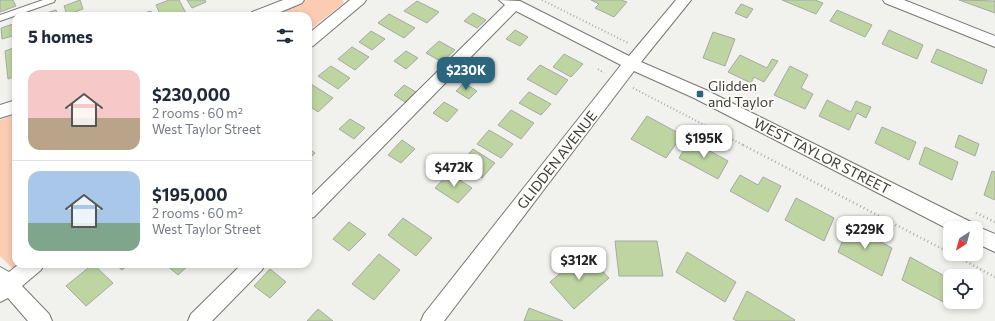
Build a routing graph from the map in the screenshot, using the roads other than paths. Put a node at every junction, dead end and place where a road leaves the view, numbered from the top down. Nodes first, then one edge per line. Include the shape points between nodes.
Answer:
1 (51, 0) edge
2 (297, 0) edge
3 (359, 0) edge
4 (684, 0) edge
5 (890, 0) edge
6 (511, 2) edge
7 (17, 12) edge
8 (267, 12) edge
9 (12, 14) edge
10 (0, 18) edge
11 (312, 39) edge
12 (995, 42) edge
13 (632, 64) junction
14 (12, 108) edge
15 (0, 112) edge
16 (312, 207) edge
17 (951, 221) edge
18 (983, 237) edge
19 (995, 243) edge
20 (28, 268) edge
21 (251, 268) edge
22 (3, 284) edge
23 (42, 321) edge
24 (198, 321) edge
25 (431, 321) edge

1 - 7 lane
2 - 8 street
3 - 11 street
4 - 13 street, GLIDDEN AVENUE
5 - 12 street
6 - 13 street, WEST TAYLOR STREET
6 - 16 street
9 - 10 lane
13 - 17 street, WEST TAYLOR STREET via 700,94
13 - 25 street, GLIDDEN AVENUE
14 - 15 street
18 - 19 street
20 - 22 street
21 - 24 street
22 - 23 street

